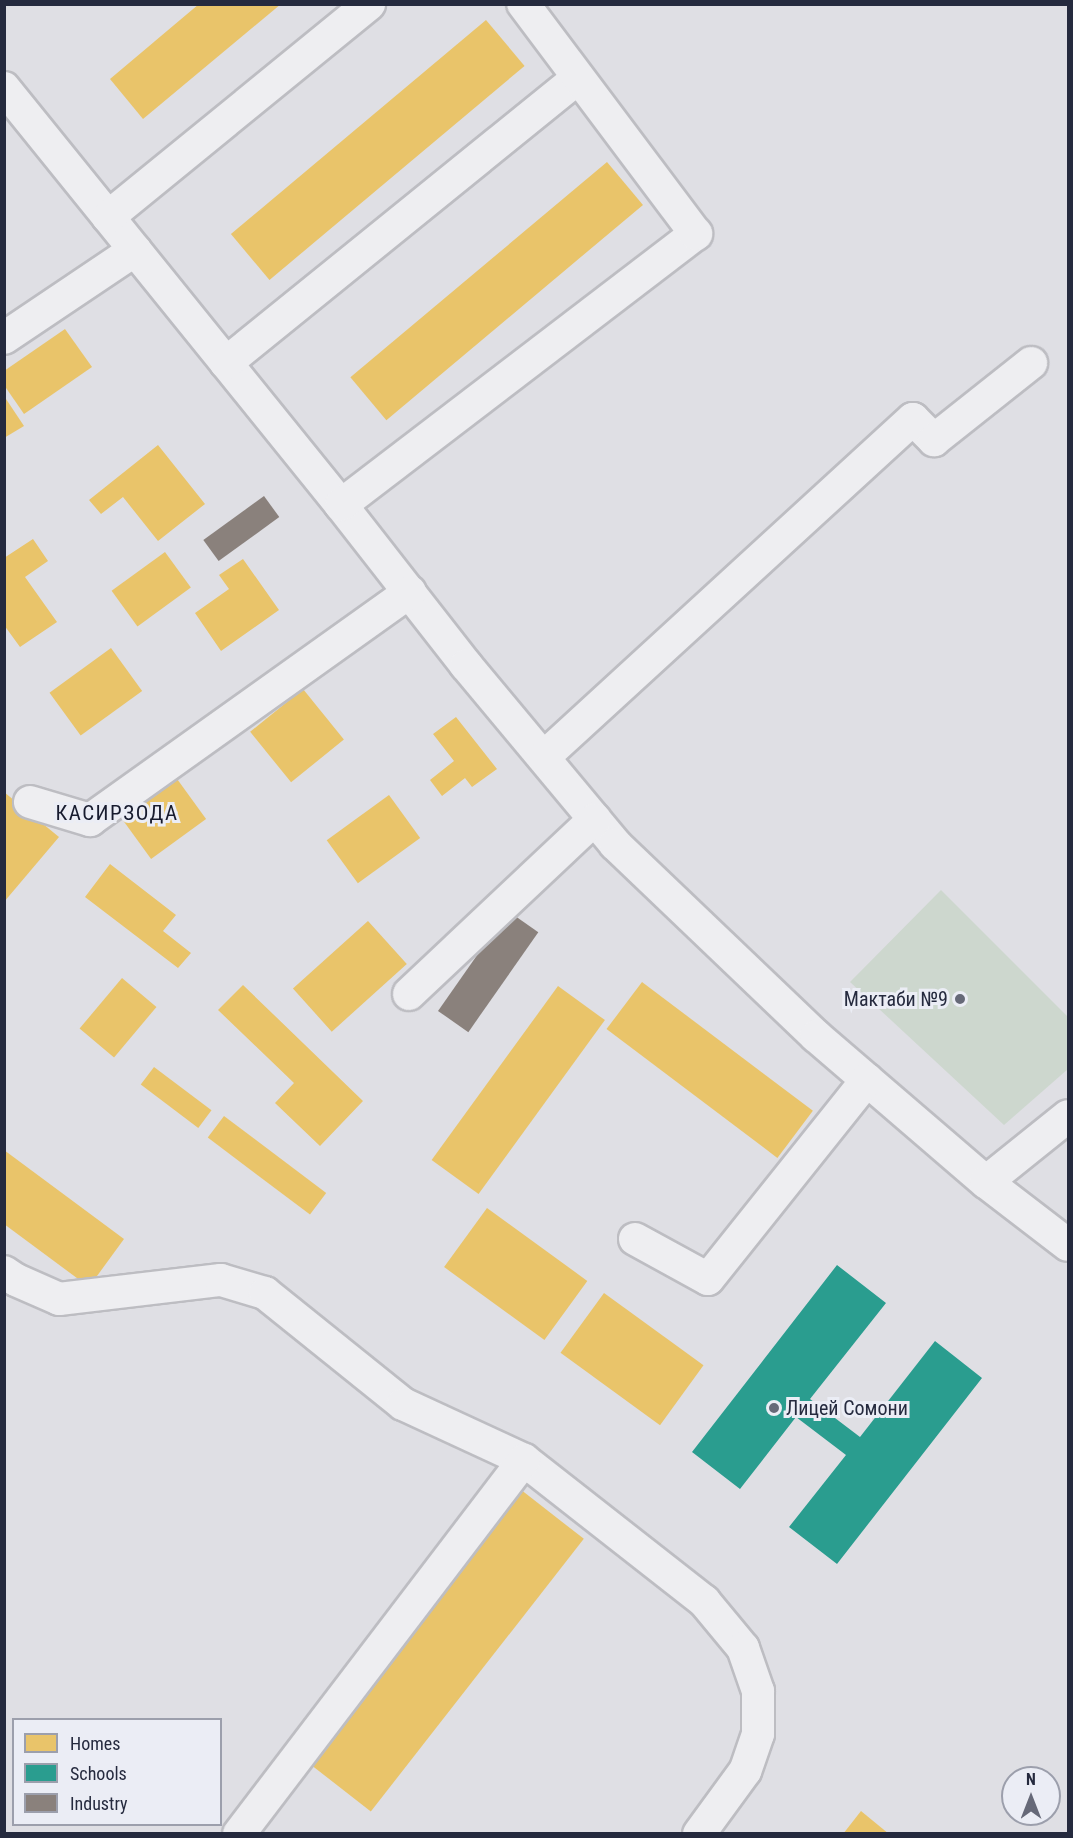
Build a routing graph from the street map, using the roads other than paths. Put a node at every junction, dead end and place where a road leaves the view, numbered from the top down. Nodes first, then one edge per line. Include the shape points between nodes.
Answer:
1 (369, 4) edge
2 (523, 4) edge
3 (578, 78) junction
4 (4, 88) edge
5 (108, 217) junction
6 (135, 250) junction
7 (4, 338) edge
8 (226, 363) junction
9 (1030, 363) dead end
10 (341, 505) junction
11 (410, 592) junction
12 (545, 756) junction
13 (30, 802) dead end
14 (595, 819) junction
15 (410, 994) dead end
16 (867, 1080) junction
17 (1068, 1116) edge
18 (986, 1182) junction
19 (635, 1239) dead end
20 (1068, 1245) edge
21 (4, 1272) edge
22 (524, 1460) junction
23 (239, 1833) edge
24 (699, 1833) edge

1 - 5 street
2 - 3 street
3 - 8 street
3 - 10 street via 696,234
4 - 5 street
5 - 6 street
6 - 7 street
6 - 8 street
8 - 10 street
9 - 12 street via 934,440 913,418
10 - 11 street
11 - 12 street via 466,665
11 - 13 street via 90,820
12 - 14 street
14 - 15 street
14 - 16 street via 624,852
16 - 18 street
16 - 19 street via 708,1279
17 - 18 street
18 - 20 street
21 - 22 street via 59,1299 221,1280 265,1293 403,1404
22 - 23 street
22 - 24 street via 704,1601 743,1648 758,1691 758,1734 745,1771

